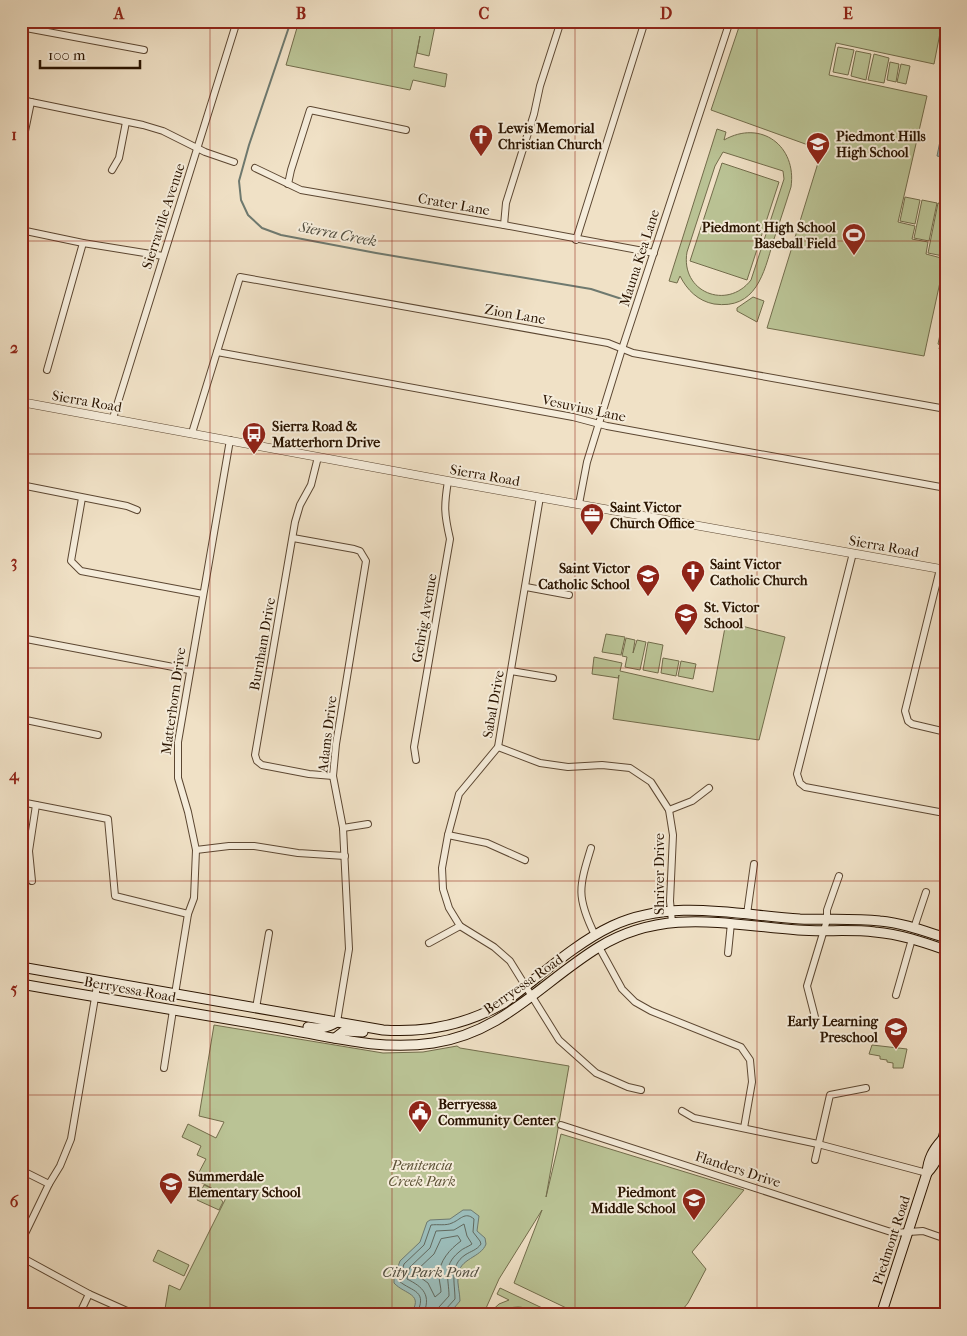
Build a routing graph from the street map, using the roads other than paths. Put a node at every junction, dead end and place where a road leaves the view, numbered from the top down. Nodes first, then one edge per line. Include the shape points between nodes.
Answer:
1 (237, 21) edge
2 (561, 21) edge
3 (645, 21) edge
4 (730, 21) edge
5 (26, 24) edge
6 (21, 50) edge
7 (144, 50) dead end
8 (21, 99) edge
9 (31, 102) junction
10 (126, 122) junction
11 (406, 130) dead end
12 (198, 149) junction
13 (25, 151) dead end
14 (234, 162) dead end
15 (255, 168) dead end
16 (112, 170) dead end
17 (288, 184) junction
18 (504, 225) junction
19 (21, 230) edge
20 (576, 240) junction
21 (83, 243) junction
22 (654, 254) junction
23 (163, 256) junction
24 (622, 349) junction
25 (217, 352) junction
26 (47, 370) dead end
27 (21, 402) edge
28 (946, 409) edge
29 (113, 418) junction
30 (599, 424) junction
31 (192, 433) junction
32 (230, 440) junction
33 (318, 457) junction
34 (448, 480) junction
35 (21, 486) edge
36 (946, 488) edge
37 (540, 497) junction
38 (82, 498) junction
39 (579, 504) junction
40 (137, 510) dead end
41 (292, 538) junction
42 (853, 553) junction
43 (943, 569) edge
44 (526, 587) junction
45 (203, 594) junction
46 (569, 595) dead end
47 (21, 638) edge
48 (189, 670) junction
49 (511, 671) junction
50 (554, 678) dead end
51 (21, 719) edge
52 (946, 732) edge
53 (98, 734) dead end
54 (498, 747) junction
55 (416, 760) dead end
56 (333, 776) junction
57 (709, 788) dead end
58 (21, 802) edge
59 (36, 805) junction
60 (669, 810) junction
61 (946, 812) edge
62 (368, 824) dead end
63 (343, 828) junction
64 (448, 835) junction
65 (591, 848) dead end
66 (196, 850) junction
67 (345, 856) junction
68 (525, 860) dead end
69 (754, 864) dead end
70 (839, 876) dead end
71 (32, 881) dead end
72 (926, 892) dead end
73 (671, 910) junction
74 (188, 914) junction
75 (747, 914) junction
76 (827, 920) junction
77 (672, 922) junction
78 (731, 923) junction
79 (460, 926) junction
80 (914, 928) junction
81 (823, 932) junction
82 (269, 934) dead end
83 (595, 935) junction
84 (946, 938) edge
85 (912, 939) junction
86 (429, 943) dead end
87 (599, 947) junction
88 (946, 950) edge
89 (728, 953) dead end
90 (21, 967) edge
91 (98, 980) junction
92 (21, 984) edge
93 (526, 987) junction
94 (175, 994) junction
95 (896, 996) dead end
96 (96, 997) junction
97 (532, 997) junction
98 (256, 1008) junction
99 (173, 1010) junction
100 (816, 1017) dead end
101 (337, 1022) junction
102 (266, 1026) junction
103 (372, 1028) junction
104 (335, 1038) junction
105 (164, 1068) dead end
106 (866, 1088) dead end
107 (642, 1090) dead end
108 (682, 1111) dead end
109 (561, 1126) dead end
110 (744, 1128) junction
111 (946, 1128) edge
112 (944, 1140) edge
113 (818, 1144) junction
114 (815, 1160) dead end
115 (21, 1170) edge
116 (926, 1173) junction
117 (49, 1184) junction
118 (908, 1232) junction
119 (946, 1239) edge
120 (21, 1242) edge
121 (21, 1257) edge
122 (89, 1294) junction
123 (79, 1315) edge
124 (136, 1315) edge
125 (881, 1315) edge

1 - 12 street, Sierraville Avenue
2 - 18 street via 506,203
3 - 20 street
4 - 22 street, Mauna Kea Lane
5 - 6 street
5 - 7 street
8 - 9 street
9 - 10 street
9 - 13 street via 24,136
10 - 12 street via 164,131
10 - 16 street via 119,158
11 - 17 street via 310,110
12 - 14 street
12 - 23 street, Sierraville Avenue
15 - 17 street, Crater Lane
17 - 18 street, Crater Lane via 301,190
18 - 20 street, Crater Lane
19 - 21 street
20 - 22 street, Crater Lane
21 - 23 street
21 - 26 street
22 - 24 street, Mauna Kea Lane
23 - 29 street, Sierraville Avenue
24 - 25 street, Zion Lane via 608,343 240,277
24 - 28 street, Zion Lane via 632,354
24 - 30 street, Mauna Kea Lane
25 - 30 street, Vesuvius Lane
25 - 31 street, Zion Lane
27 - 29 street, Sierra Road
29 - 31 street, Sierra Road
30 - 36 street, Vesuvius Lane
30 - 39 street, Mauna Kea Lane
31 - 32 street, Sierra Road
32 - 33 street, Sierra Road
32 - 45 street, Matterhorn Drive
33 - 34 street, Sierra Road
33 - 41 street, Burnham Drive
34 - 37 street, Sierra Road
34 - 55 street, Gehrig Avenue via 444,514 450,539 414,747
35 - 38 street
37 - 39 street, Sierra Road
37 - 44 street, Sabal Drive
38 - 40 street
38 - 45 street via 71,561 81,571
39 - 42 street, Sierra Road
41 - 56 street, Adams Drive via 354,549 360,551 366,560
41 - 56 street, Burnham Drive via 255,755 262,765
42 - 43 street, Sierra Road
42 - 61 street via 798,774 800,784
43 - 52 street via 905,711 912,724
44 - 46 street
44 - 49 street, Sabal Drive
45 - 48 street, Matterhorn Drive
47 - 48 street
48 - 66 street, Matterhorn Drive via 177,766
49 - 50 street
49 - 54 street, Sabal Drive
51 - 53 street
54 - 60 street, Shriver Drive via 540,763 630,768 651,782
54 - 64 street, Sabal Drive via 459,794
56 - 63 street, Adams Drive
57 - 60 street via 692,801
58 - 59 street
59 - 71 street via 29,851
59 - 74 street via 108,819 115,896
60 - 73 street, Shriver Drive via 673,835
62 - 63 street
63 - 67 street, Adams Drive
64 - 68 street via 487,843
64 - 79 street, Sabal Drive via 442,868 443,889
65 - 83 street via 581,880 581,901
66 - 67 street via 254,846
66 - 74 street, Matterhorn Drive via 194,898
67 - 101 street, Adams Drive via 349,949
69 - 75 street
70 - 76 street via 827,910
72 - 80 street
73 - 75 main road, Berryessa Road
73 - 77 street, Shriver Drive
73 - 83 main road, Berryessa Road via 643,915
74 - 94 street, Matterhorn Drive
75 - 76 main road, Berryessa Road
76 - 80 main road, Berryessa Road via 879,921
76 - 81 street
77 - 78 main road, Berryessa Road
77 - 87 main road, Berryessa Road via 632,931
78 - 81 main road, Berryessa Road
78 - 89 street
79 - 86 street
79 - 93 street, Sabal Drive via 510,961
80 - 84 main road, Berryessa Road
81 - 85 main road, Berryessa Road via 877,932
81 - 100 street via 807,986
82 - 98 street
83 - 93 main road, Berryessa Road
85 - 88 main road, Berryessa Road
85 - 95 street
87 - 97 main road, Berryessa Road
87 - 110 street via 622,989 635,1002 741,1047 750,1060 752,1082
90 - 91 main road, Berryessa Road
91 - 94 main road, Berryessa Road
91 - 96 street
92 - 96 main road, Berryessa Road
93 - 97 street, Sabal Drive
93 - 103 main road, Berryessa Road via 487,1012 456,1024 405,1031
94 - 98 main road, Berryessa Road
96 - 99 main road, Berryessa Road
96 - 117 street via 71,1139
97 - 104 main road, Berryessa Road via 492,1024 437,1043 390,1046
97 - 107 street, Sabal Drive via 559,1040 596,1073
98 - 101 main road, Berryessa Road
99 - 102 main road, Berryessa Road
99 - 105 street
101 - 102 main road via 319,1029 289,1024
101 - 103 main road, Berryessa Road
102 - 104 main road, Berryessa Road
103 - 104 main road via 362,1032 344,1031
106 - 113 street via 830,1095
108 - 110 street via 694,1118
109 - 118 street, Flanders Drive via 894,1233
110 - 113 street
111 - 112 main road, Piedmont Road
112 - 116 main road, Piedmont Road via 934,1148
113 - 114 street
113 - 116 street
115 - 117 street
116 - 118 main road, Piedmont Road
117 - 120 street
118 - 119 street, Flanders Drive via 923,1231
118 - 125 main road, Piedmont Road
121 - 122 street
122 - 123 street
122 - 124 street

